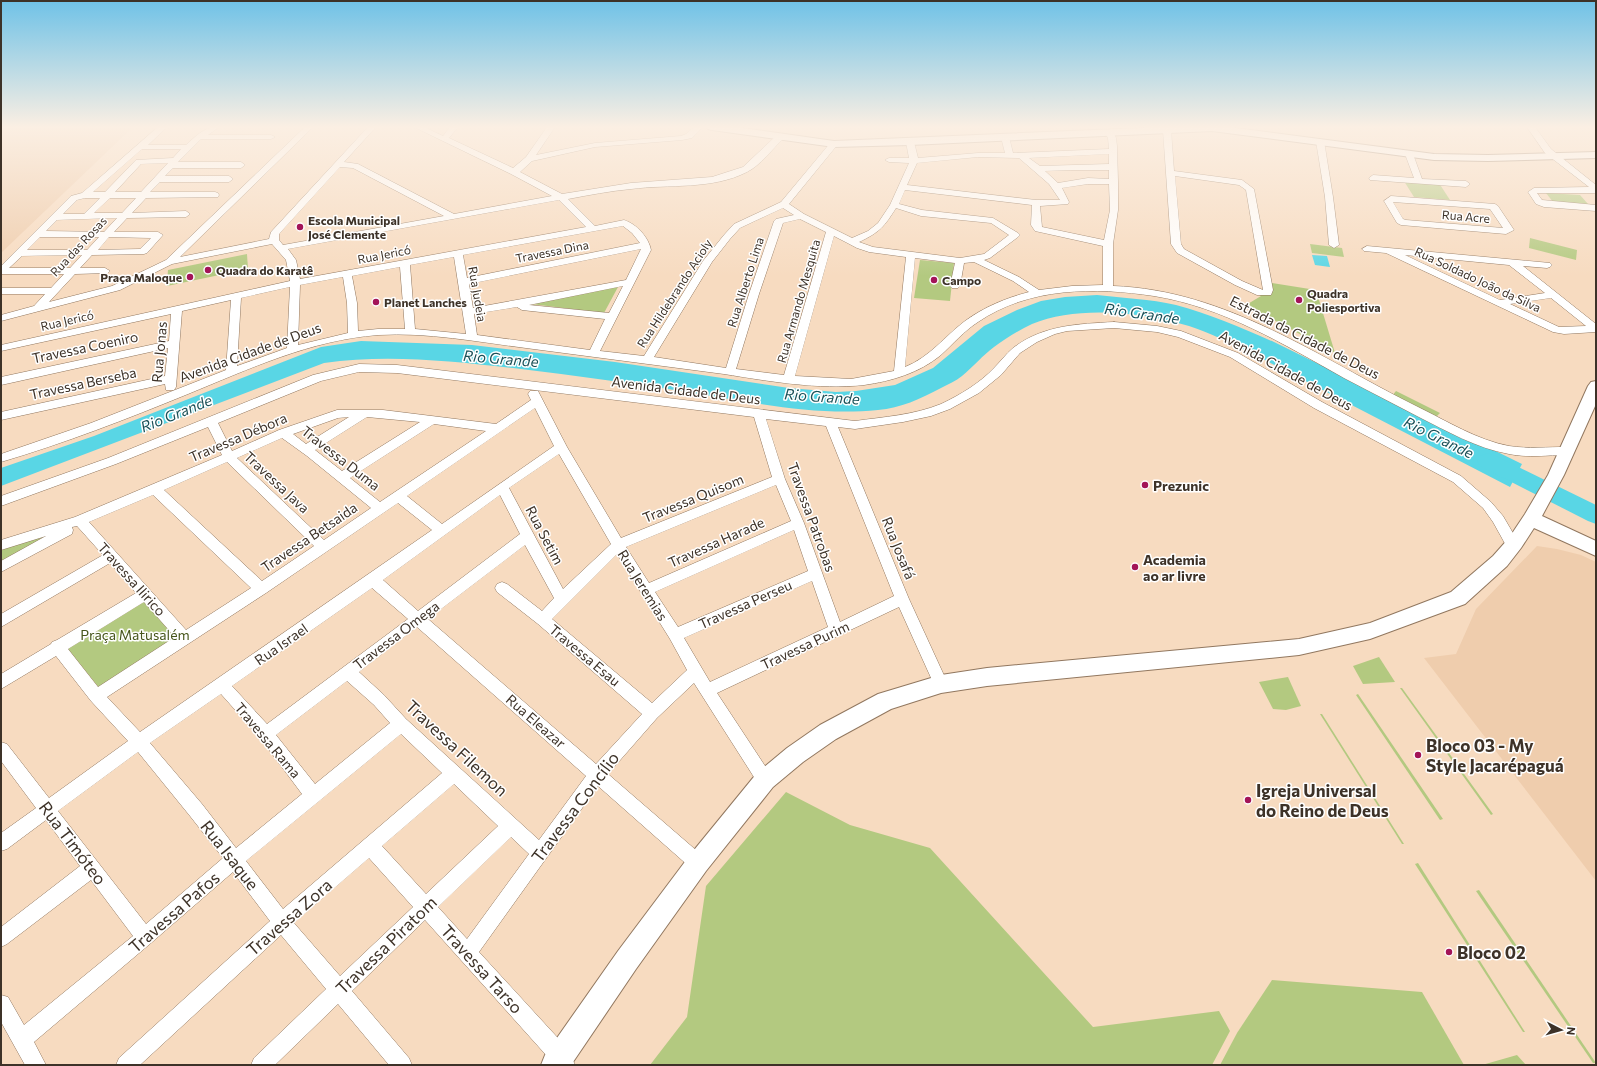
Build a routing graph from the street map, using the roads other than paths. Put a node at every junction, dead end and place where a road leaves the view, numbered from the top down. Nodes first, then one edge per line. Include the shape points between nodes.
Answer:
1 (106, 177) edge
2 (125, 177) edge
3 (160, 177) edge
4 (257, 177) edge
5 (326, 177) edge
6 (376, 177) edge
7 (523, 177) edge
8 (727, 177) edge
9 (807, 177) edge
10 (907, 177) edge
11 (1046, 177) edge
12 (1114, 177) edge
13 (1171, 177) edge
14 (1198, 177) edge
15 (1326, 177) edge
16 (1418, 177) edge
17 (1579, 177) edge
18 (1373, 178) dead end
19 (158, 179) junction
20 (229, 179) dead end
21 (1420, 181) junction
22 (1114, 182) junction
23 (1440, 182) junction
24 (1466, 184) dead end
25 (1055, 186) junction
26 (901, 188) junction
27 (1406, 190) junction
28 (1595, 191) edge
29 (85, 195) junction
30 (107, 195) junction
31 (215, 195) dead end
32 (142, 196) junction
33 (561, 197) junction
34 (1036, 203) junction
35 (1453, 203) junction
36 (784, 204) junction
37 (894, 205) junction
38 (1596, 208) edge
39 (186, 214) dead end
40 (761, 215) junction
41 (123, 216) junction
42 (451, 216) junction
43 (801, 216) junction
44 (55, 217) junction
45 (86, 217) junction
46 (779, 221) junction
47 (592, 228) junction
48 (831, 231) junction
49 (40, 234) junction
50 (106, 234) junction
51 (852, 242) junction
52 (277, 244) junction
53 (1108, 244) junction
54 (1334, 245) dead end
55 (646, 246) junction
56 (1367, 249) dead end
57 (1388, 251) junction
58 (89, 252) junction
59 (21, 253) junction
60 (458, 254) junction
61 (911, 255) junction
62 (975, 259) junction
63 (960, 261) junction
64 (169, 262) junction
65 (1512, 262) junction
66 (405, 263) junction
67 (1547, 265) dead end
68 (1, 271) edge
69 (72, 271) junction
70 (105, 271) dead end
71 (347, 274) junction
72 (463, 282) junction
73 (629, 282) junction
74 (296, 283) junction
75 (955, 286) dead end
76 (1108, 288) junction
77 (1, 291) edge
78 (53, 291) junction
79 (1038, 294) junction
80 (1554, 295) junction
81 (236, 296) junction
82 (1498, 303) junction
83 (508, 306) junction
84 (176, 309) junction
85 (36, 310) junction
86 (469, 312) junction
87 (612, 317) junction
88 (1, 318) edge
89 (1596, 329) edge
90 (410, 332) junction
91 (353, 334) junction
92 (472, 338) junction
93 (174, 343) junction
94 (1, 348) edge
95 (292, 350) junction
96 (593, 354) junction
97 (647, 360) junction
98 (231, 372) junction
99 (730, 372) junction
100 (899, 372) junction
101 (789, 378) junction
102 (170, 379) junction
103 (1, 381) edge
104 (530, 386) junction
105 (1596, 386) edge
106 (169, 397) junction
107 (538, 401) junction
108 (365, 413) junction
109 (758, 414) junction
110 (1, 416) edge
111 (432, 420) junction
112 (211, 421) junction
113 (831, 423) junction
114 (498, 428) junction
115 (283, 433) junction
116 (561, 447) junction
117 (307, 449) junction
118 (1567, 451) junction
119 (229, 457) junction
120 (1, 458) edge
121 (342, 477) junction
122 (779, 479) junction
123 (502, 487) junction
124 (155, 489) junction
125 (398, 496) junction
126 (1, 501) edge
127 (379, 508) junction
128 (1532, 517) junction
129 (80, 521) junction
130 (798, 523) junction
131 (441, 530) junction
132 (527, 536) junction
133 (1, 545) edge
134 (618, 545) junction
135 (1513, 545) junction
136 (322, 546) junction
137 (1596, 549) edge
138 (112, 556) junction
139 (1, 567) edge
140 (816, 573) junction
141 (373, 580) junction
142 (502, 588) dead end
143 (261, 589) junction
144 (646, 590) junction
145 (145, 594) junction
146 (562, 599) junction
147 (902, 599) junction
148 (419, 619) junction
149 (543, 620) junction
150 (1, 621) edge
151 (836, 631) junction
152 (675, 635) junction
153 (186, 639) junction
154 (57, 646) junction
155 (348, 672) junction
156 (695, 672) junction
157 (1, 682) edge
158 (941, 684) junction
159 (222, 685) junction
160 (707, 691) junction
161 (96, 696) junction
162 (652, 713) junction
163 (401, 724) junction
164 (266, 734) junction
165 (139, 742) junction
166 (3, 755) edge
167 (454, 772) junction
168 (597, 774) junction
169 (765, 780) junction
170 (314, 796) junction
171 (48, 809) junction
172 (511, 825) junction
173 (1, 843) edge
174 (370, 846) junction
175 (539, 852) junction
176 (234, 860) junction
177 (698, 863) junction
178 (92, 868) junction
179 (426, 907) junction
180 (282, 922) junction
181 (145, 937) junction
182 (1, 938) edge
183 (468, 954) junction
184 (339, 990) junction
185 (1, 1004) edge
186 (22, 1039) junction
187 (560, 1062) edge
188 (36, 1065) edge
189 (126, 1065) edge
190 (261, 1065) edge
191 (402, 1065) edge

1 - 29 street
2 - 30 street
3 - 19 street, Rua das Rosas
4 - 64 street
5 - 52 street via 276,231 273,238
6 - 42 street
7 - 33 street
8 - 33 street via 696,182 631,186
9 - 36 street
10 - 26 street
11 - 25 street
12 - 22 street
13 - 14 street via 1176,244 1180,250 1265,294 1268,290 1250,189 1242,183
15 - 54 street
16 - 21 street
17 - 28 street
18 - 27 street, Rua Acre
19 - 20 street
19 - 32 street, Rua das Rosas
21 - 23 street, Rua Acre
21 - 27 street, Rua Acre
22 - 25 street via 1088,181
22 - 53 street via 1114,210
23 - 24 street, Rua Acre
23 - 35 street, Rua Acre
25 - 34 street via 1065,202
26 - 34 street
26 - 37 street
27 - 35 street, Rua Acre
27 - 35 street, Rua Acre via 1388,200 1403,223 1509,231 1494,207
28 - 38 street via 1537,190 1532,194 1540,203
29 - 30 street
29 - 44 street via 74,198
30 - 32 street
30 - 45 street
31 - 32 street
32 - 41 street, Rua das Rosas
33 - 42 street
33 - 47 street
34 - 53 street via 1038,229
36 - 40 street, Rua Hildebrando Acioly
36 - 43 street
37 - 51 street via 881,225
37 - 62 street via 921,213 993,221 1015,235 988,256
39 - 41 street
40 - 46 street
40 - 97 street, Rua Hildebrando Acioly via 737,226 708,261
41 - 45 street
41 - 50 street, Rua das Rosas
42 - 52 street
43 - 46 street
43 - 48 street
44 - 45 street
44 - 49 street
46 - 99 street, Rua Alberto Lima
47 - 55 street, Rua Jericó via 628,224
47 - 60 street, Rua Jericó
48 - 51 street
48 - 101 street, Rua Armando Mesquita
49 - 50 street
49 - 59 street
50 - 58 street, Rua das Rosas
50 - 58 street via 158,235 142,252
51 - 61 street via 872,250
52 - 64 street
52 - 74 street via 292,261
53 - 76 street
55 - 72 street, Travessa Dina
55 - 73 street via 644,256
56 - 57 street
57 - 65 street
57 - 82 street, Rua Soldado João da Silva
58 - 59 street
58 - 69 street, Rua das Rosas
59 - 68 street
60 - 66 street, Rua Jericó
60 - 72 street, Rua Judeia
61 - 63 street
61 - 100 street
62 - 63 street
62 - 79 street via 1016,279
63 - 75 street
64 - 85 street via 116,288
65 - 67 street
65 - 80 street
66 - 71 street, Rua Jericó
66 - 90 street
68 - 69 street
69 - 70 street
69 - 78 street, Rua das Rosas
71 - 74 street, Rua Jericó
71 - 91 street via 352,303
72 - 86 street, Rua Judeia
73 - 83 street
73 - 87 street
74 - 81 street, Rua Jericó
74 - 95 street
76 - 79 street, Estrada da Cidade de Deus via 1068,289
76 - 118 street, Estrada da Cidade de Deus via 1162,294 1212,307 1241,318 1358,381 1485,443 1518,451
77 - 78 street
78 - 85 street, Rua das Rosas
79 - 100 street, Estrada da Cidade de Deus via 1009,302 980,316 968,323 932,358 915,368
80 - 82 street
80 - 89 street
81 - 84 street, Rua Jericó
81 - 98 street
82 - 89 street, Rua Soldado João da Silva via 1557,330
83 - 86 street
83 - 87 street
84 - 93 street, Rua Jonas
84 - 94 street, Rua Jericó
85 - 88 street
86 - 92 street, Rua Judeia
87 - 96 street
90 - 91 street, Avenida Cidade de Deus
90 - 92 street, Avenida Cidade de Deus
91 - 95 street, Avenida Cidade de Deus
92 - 96 street, Avenida Cidade de Deus
93 - 102 street, Rua Jonas
93 - 103 street, Travessa Coeniro
95 - 98 street, Avenida Cidade de Deus
96 - 97 street, Avenida Cidade de Deus
97 - 99 street, Avenida Cidade de Deus
98 - 106 street, Avenida Cidade de Deus
99 - 101 street, Avenida Cidade de Deus
100 - 101 street, Avenida Cidade de Deus via 860,382 841,383
102 - 106 street, Rua Jonas
102 - 110 street, Travessa Berseba
104 - 107 street, Rua Jeremias
104 - 109 street, Avenida Cidade de Deus
104 - 112 street, Avenida Cidade de Deus via 397,369 359,368 317,378
105 - 118 street
106 - 120 street, Avenida Cidade de Deus via 95,427
107 - 114 street, Travessa Betsaida
107 - 116 street, Rua Jeremias
108 - 111 street, Travessa Débora
108 - 115 street, Travessa Débora via 337,414
108 - 117 street
109 - 113 street, Avenida Cidade de Deus
109 - 122 street, Travessa Patrobas
111 - 114 street, Travessa Débora
111 - 121 street
112 - 119 street, Travessa Java
112 - 126 street, Avenida Cidade de Deus via 112,461
113 - 135 street, Avenida Cidade de Deus via 871,423 921,414 946,406 975,390 997,372 1016,351 1051,332 1107,325 1157,329 1181,334 1234,355 1456,479 1488,505
113 - 147 street, Rua Josafá
114 - 125 street, Travessa Betsaida
115 - 117 street, Travessa Duma
115 - 119 street, Travessa Débora
116 - 123 street, Rua Israel
116 - 134 street, Rua Jeremias
117 - 121 street, Travessa Duma
118 - 128 street
119 - 124 street, Travessa Débora
119 - 136 street, Travessa Java
121 - 127 street, Travessa Duma
122 - 130 street, Travessa Patrobas
122 - 134 street, Travessa Quisom
123 - 131 street, Rua Israel
123 - 132 street, Rua Setim
124 - 129 street, Travessa Débora
124 - 143 street
125 - 127 street, Travessa Betsaida
125 - 131 street
127 - 136 street, Travessa Betsaida
128 - 135 street
128 - 137 street
129 - 133 street, Travessa Débora
129 - 138 street, Travessa Ilirico
129 - 139 street
130 - 140 street, Travessa Patrobas
130 - 144 street, Travessa Harade
131 - 141 street, Rua Israel
132 - 146 street, Rua Setim
132 - 148 street, Travessa Omega
134 - 144 street, Rua Jeremias
134 - 146 street, Travessa Esau
135 - 158 street via 1500,561 1458,598 1370,631 1299,647 987,677
136 - 143 street, Travessa Betsaida
138 - 145 street, Travessa Ilirico
138 - 150 street
140 - 151 street, Travessa Patrobas
140 - 152 street, Travessa Perseu
141 - 148 street, Rua Eleazar
141 - 159 street, Rua Israel
142 - 149 street
143 - 153 street, Travessa Betsaida
144 - 152 street, Rua Jeremias
145 - 153 street, Travessa Ilirico
145 - 154 street
146 - 149 street, Travessa Esau
147 - 151 street, Travessa Purim
147 - 158 street, Rua Josafá
148 - 155 street, Travessa Omega
148 - 168 street, Rua Eleazar
149 - 162 street, Travessa Esau
151 - 160 street, Travessa Purim
152 - 156 street, Rua Jeremias
153 - 161 street, Travessa Betsaida
154 - 157 street
154 - 161 street, Rua Isaque
155 - 163 street, Travessa Filemon
155 - 164 street, Travessa Omega
156 - 160 street, Rua Jeremias
156 - 162 street, Travessa Concílio
158 - 169 street via 885,701 860,714 795,754
159 - 164 street, Travessa Rama
159 - 165 street, Rua Israel
160 - 169 street, Rua Jeremias
161 - 165 street, Rua Isaque
162 - 168 street, Travessa Concílio
163 - 167 street, Travessa Filemon
163 - 170 street, Travessa Pafos
164 - 170 street, Travessa Rama
165 - 171 street, Rua Israel
165 - 176 street, Rua Isaque
166 - 171 street, Rua Timóteo
167 - 172 street, Travessa Filemon
167 - 174 street, Travessa Zora
168 - 175 street, Travessa Concílio
168 - 177 street, Rua Eleazar
169 - 177 street
170 - 176 street, Travessa Pafos
171 - 173 street, Rua Israel
171 - 178 street, Rua Timóteo
172 - 175 street, Travessa Filemon
172 - 179 street, Travessa Piratom
174 - 179 street, Travessa Tarso
174 - 180 street, Travessa Zora
175 - 183 street, Travessa Concílio
176 - 180 street, Rua Isaque
176 - 181 street, Travessa Pafos
177 - 187 street via 627,960
178 - 181 street, Rua Timóteo
178 - 182 street
179 - 183 street, Travessa Tarso
179 - 184 street, Travessa Piratom
180 - 184 street, Rua Isaque
180 - 189 street, Travessa Zora
181 - 186 street, Travessa Pafos
183 - 187 street, Travessa Tarso
184 - 190 street, Travessa Piratom
184 - 191 street, Rua Isaque
185 - 186 street
186 - 188 street

